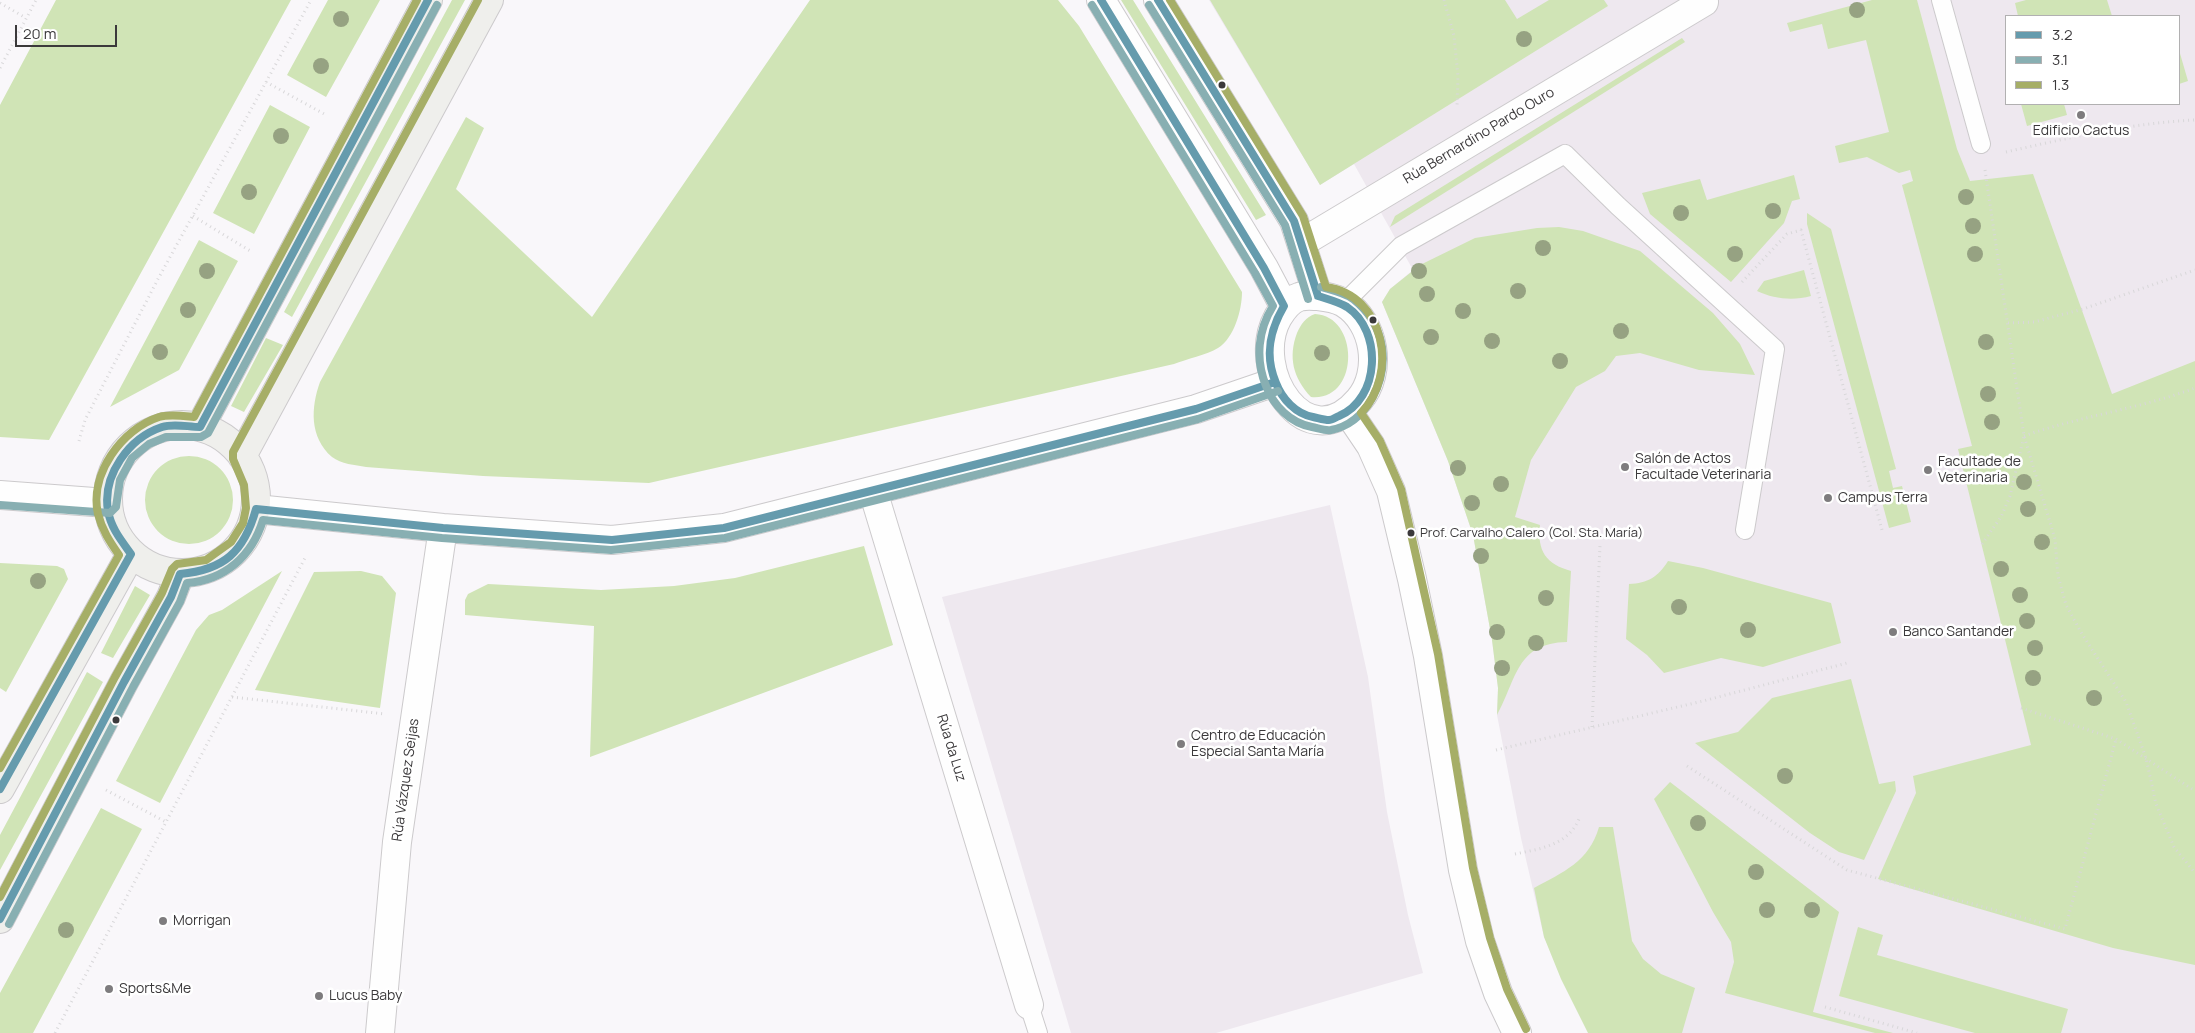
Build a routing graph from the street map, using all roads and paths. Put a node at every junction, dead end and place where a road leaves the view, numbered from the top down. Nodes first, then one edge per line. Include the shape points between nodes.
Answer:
1 (36, 0) edge
2 (310, 0) edge
3 (428, 0) edge
4 (489, 0) edge
5 (1101, 0) edge
6 (1158, 0) edge
7 (1444, 0) edge
8 (1940, 0) edge
9 (1704, 2) dead end
10 (0, 3) edge
11 (26, 18) junction
12 (0, 68) edge
13 (266, 82) junction
14 (1457, 107) dead end
15 (326, 115) dead end
16 (2195, 120) edge
17 (1982, 151) junction
18 (193, 216) junction
19 (1302, 242) junction
20 (252, 252) dead end
21 (2195, 270) edge
22 (1331, 299) junction
23 (1724, 302) junction
24 (1284, 306) junction
25 (2008, 323) junction
26 (1275, 382) junction
27 (2195, 388) edge
28 (1348, 412) junction
29 (200, 427) junction
30 (2024, 436) junction
31 (79, 441) dead end
32 (242, 456) junction
33 (873, 492) junction
34 (0, 494) edge
35 (107, 503) junction
36 (256, 509) junction
37 (442, 528) junction
38 (1745, 530) dead end
39 (1882, 530) dead end
40 (1982, 544) dead end
41 (1600, 545) dead end
42 (131, 554) junction
43 (306, 556) dead end
44 (180, 574) junction
45 (1847, 663) dead end
46 (232, 697) junction
47 (2022, 708) dead end
48 (390, 714) dead end
49 (1592, 727) junction
50 (2116, 739) junction
51 (1496, 750) dead end
52 (2146, 758) junction
53 (1687, 766) dead end
54 (1, 783) edge
55 (106, 790) dead end
56 (2195, 791) edge
57 (1579, 819) dead end
58 (166, 822) junction
59 (1516, 854) dead end
60 (2195, 873) edge
61 (0, 919) edge
62 (1029, 1006) joint
63 (1825, 1007) dead end
64 (55, 1033) edge
65 (380, 1033) edge
66 (1038, 1033) edge
67 (1517, 1033) edge
68 (1917, 1033) edge

1 - 11 path
2 - 13 path
3 - 29 street
4 - 32 street
5 - 24 street
6 - 19 street via 1294,221
7 - 14 path via 1454,36
8 - 17 lane
9 - 19 street, Rúa Bernardino Pardo Ouro
10 - 11 path
11 - 12 path
13 - 15 path
13 - 18 path
16 - 17 path via 2150,123
17 - 25 path
18 - 20 path
18 - 31 path via 85,420
19 - 22 street
21 - 25 path via 2083,309 2034,322
22 - 23 lane via 1401,246 1565,154
22 - 24 street via 1300,297
22 - 28 street via 1359,316 1369,333 1374,354 1363,395
23 - 38 lane via 1775,350
23 - 39 path via 1787,234 1802,230
24 - 26 street via 1273,327 1269,348
25 - 30 path
26 - 28 street via 1296,411 1313,419 1331,421
26 - 33 street via 1196,410
27 - 30 path via 2107,415 2061,423
28 - 67 street via 1371,446 1391,491 1428,656 1465,878 1480,940 1498,994
29 - 32 street via 224,438
29 - 35 street via 164,426 144,435 124,452 110,477
30 - 40 path via 2010,496 2001,517
30 - 52 path via 2055,540 2058,576 2066,605 2126,702
32 - 36 street via 254,482
33 - 37 street via 724,528 612,540
33 - 62 street, Rúa da Luz
34 - 35 street
35 - 42 street via 112,525
36 - 37 street
36 - 44 street via 252,527 238,549 210,569
37 - 65 street, Rúa Vázquez Seijas via 397,842
41 - 49 path
42 - 44 street via 156,570
42 - 54 street
43 - 46 path
44 - 61 street via 171,597
45 - 49 path
46 - 48 path
46 - 58 path
47 - 50 path
49 - 51 path
50 - 52 path
50 - 53 path via 2065,929 1847,870
52 - 56 path
52 - 60 path via 2156,804 2174,847
55 - 58 path
57 - 59 path via 1576,828 1560,842
58 - 64 path
62 - 66 lane
63 - 68 path

